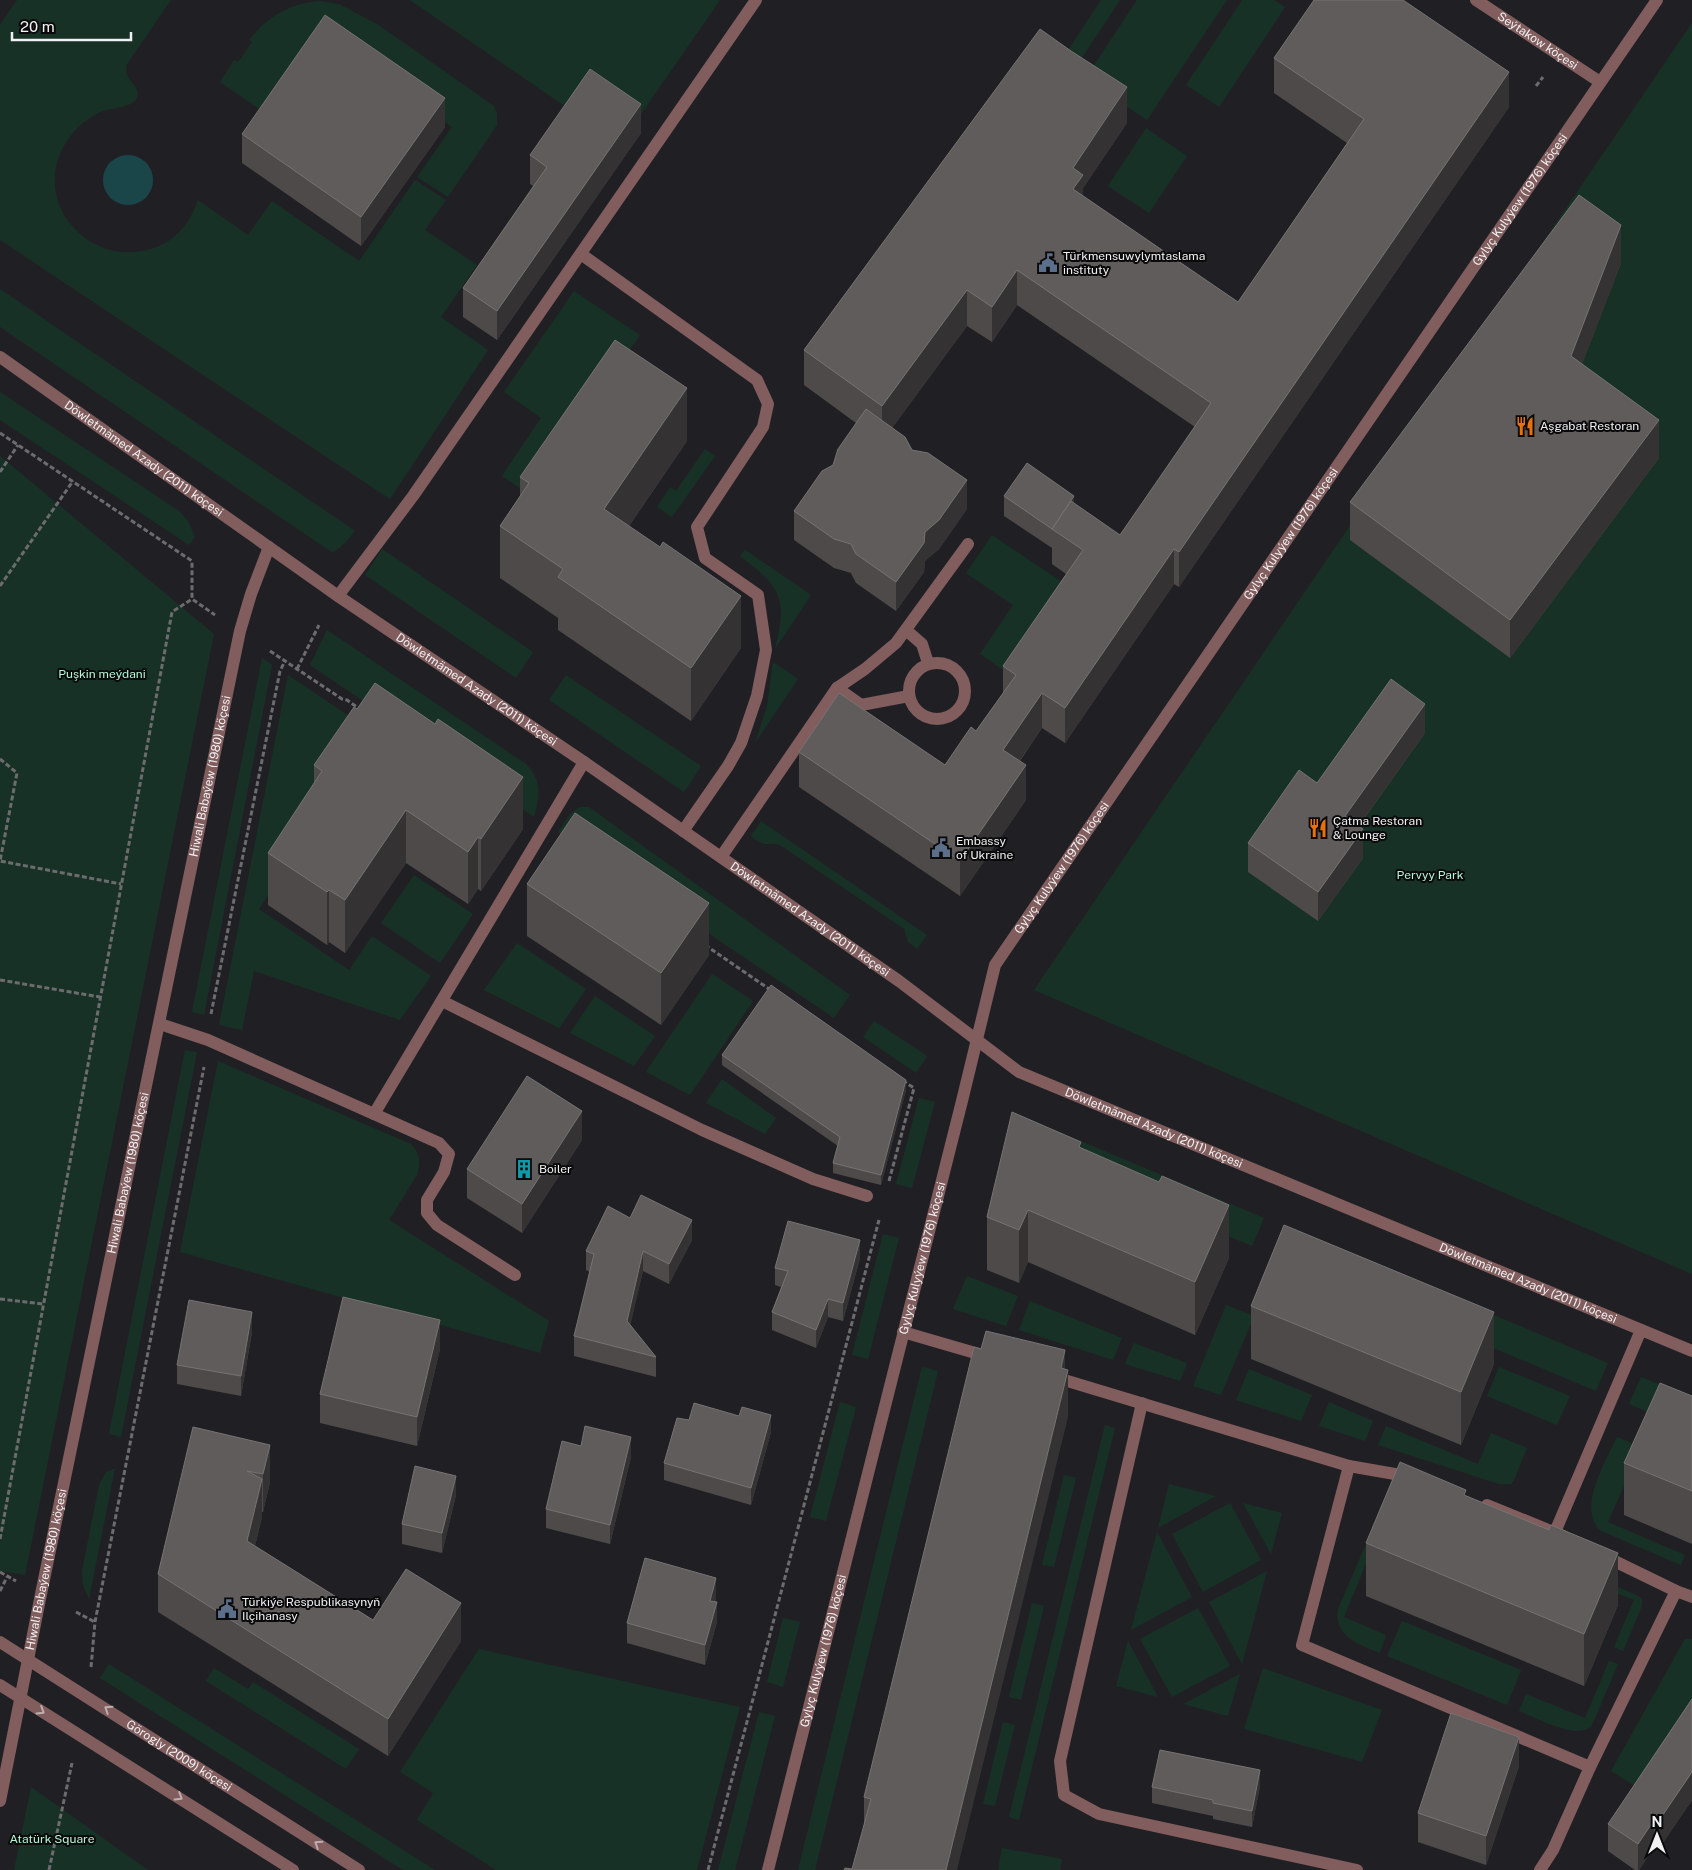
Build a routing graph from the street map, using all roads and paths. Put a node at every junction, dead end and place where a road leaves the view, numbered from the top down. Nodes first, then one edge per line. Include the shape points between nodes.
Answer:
1 (756, 0) edge
2 (1476, 0) edge
3 (1657, 0) edge
4 (1600, 82) junction
5 (580, 254) junction
6 (0, 357) edge
7 (0, 433) edge
8 (18, 446) junction
9 (0, 472) edge
10 (73, 481) junction
11 (968, 544) dead end
12 (269, 547) junction
13 (0, 586) edge
14 (338, 596) junction
15 (192, 599) junction
16 (216, 614) dead end
17 (319, 625) dead end
18 (906, 630) junction
19 (270, 651) dead end
20 (285, 661) junction
21 (928, 663) junction
22 (297, 669) junction
23 (837, 688) junction
24 (909, 696) junction
25 (364, 712) edge
26 (0, 759) edge
27 (584, 762) junction
28 (683, 831) junction
29 (721, 857) junction
30 (121, 884) junction
31 (704, 944) dead end
32 (0, 980) edge
33 (777, 994) edge
34 (100, 997) junction
35 (442, 1001) junction
36 (209, 1021) dead end
37 (160, 1024) junction
38 (977, 1040) junction
39 (206, 1060) dead end
40 (898, 1077) edge
41 (374, 1114) junction
42 (887, 1190) dead end
43 (867, 1196) dead end
44 (879, 1218) dead end
45 (515, 1275) dead end
46 (0, 1299) edge
47 (43, 1304) junction
48 (1641, 1330) junction
49 (903, 1332) junction
50 (1692, 1351) edge
51 (1001, 1361) edge
52 (1039, 1372) edge
53 (1142, 1403) junction
54 (1349, 1466) junction
55 (1426, 1481) edge
56 (1472, 1499) edge
57 (1555, 1532) junction
58 (0, 1539) edge
59 (1573, 1540) edge
60 (1590, 1549) edge
61 (0, 1572) edge
62 (0, 1591) edge
63 (1676, 1591) junction
64 (1692, 1597) edge
65 (76, 1612) dead end
66 (95, 1622) junction
67 (0, 1642) edge
68 (28, 1659) junction
69 (90, 1673) dead end
70 (0, 1685) edge
71 (22, 1698) junction
72 (72, 1763) dead end
73 (1590, 1768) junction
74 (0, 1801) edge
75 (49, 1870) edge
76 (293, 1870) edge
77 (360, 1870) edge
78 (708, 1870) edge
79 (768, 1870) edge
80 (1357, 1870) edge
81 (1540, 1870) edge

1 - 5 street
2 - 4 street, Seýtakow köçesi
3 - 4 street, Gylyç Kulyýew (1976) köçesi
4 - 38 street, Gylyç Kulyýew (1976) köçesi via 995,964
5 - 14 street via 413,496
5 - 28 street via 757,380 768,404 762,427 697,527 705,558 758,595 766,650 759,687 741,743
6 - 12 street, Döwletmämed Azady (2011) köçesi
7 - 8 path
8 - 9 path
8 - 10 path
10 - 13 path
10 - 15 path via 192,561
11 - 18 street
12 - 14 street, Döwletmämed Azady (2011) köçesi
12 - 37 street, Hiwali Babaýew (1980) köçesi via 240,631
14 - 27 street, Döwletmämed Azady (2011) köçesi
15 - 16 path
15 - 30 path via 172,612
17 - 22 path
18 - 21 street via 922,644
18 - 23 street via 896,643
19 - 20 path
20 - 22 path
20 - 36 path via 280,671
21 - 24 street via 911,678
21 - 24 street via 946,663 959,673 966,687 962,703 952,715 936,719 920,714
22 - 25 path
23 - 24 street via 861,705
23 - 29 street
26 - 30 path via 17,773 0,861
27 - 28 street, Döwletmämed Azady (2011) köçesi
27 - 35 street
28 - 29 street, Döwletmämed Azady (2011) köçesi
29 - 38 street, Döwletmämed Azady (2011) köçesi via 899,981
30 - 34 path
31 - 33 path
32 - 34 path
34 - 47 path
35 - 41 street
35 - 43 street via 702,1130 813,1179
37 - 41 street via 208,1040
37 - 68 street, Hiwali Babaýew (1980) köçesi
38 - 48 street, Döwletmämed Azady (2011) köçesi via 1019,1072
38 - 49 street, Gylyç Kulyýew (1976) köçesi
39 - 66 path
40 - 42 path via 914,1088
41 - 45 street via 439,1144 449,1154 444,1172 427,1200 427,1214 437,1225
44 - 78 path
46 - 47 path
47 - 58 path
48 - 50 street, Döwletmämed Azady (2011) köçesi
48 - 57 street
49 - 51 street
49 - 79 street, Gylyç Kulyýew (1976) köçesi
52 - 53 street
53 - 54 street
53 - 80 street via 1060,1761 1064,1795 1099,1814
54 - 55 street
54 - 73 street via 1302,1645
56 - 57 street
57 - 59 street
60 - 63 street
61 - 62 path via 7,1577
63 - 64 street
63 - 73 street
65 - 66 path
66 - 69 path
67 - 68 street, Görogly (2009) köçesi
68 - 71 street, Hiwali Babaýew (1980) köçesi
77 -> 68 street, Görogly (2009) köçesi
70 - 71 street
71 - 74 street, Hiwali Babaýew (1980) köçesi
71 -> 76 street
72 - 75 path
73 - 81 street via 1553,1850

